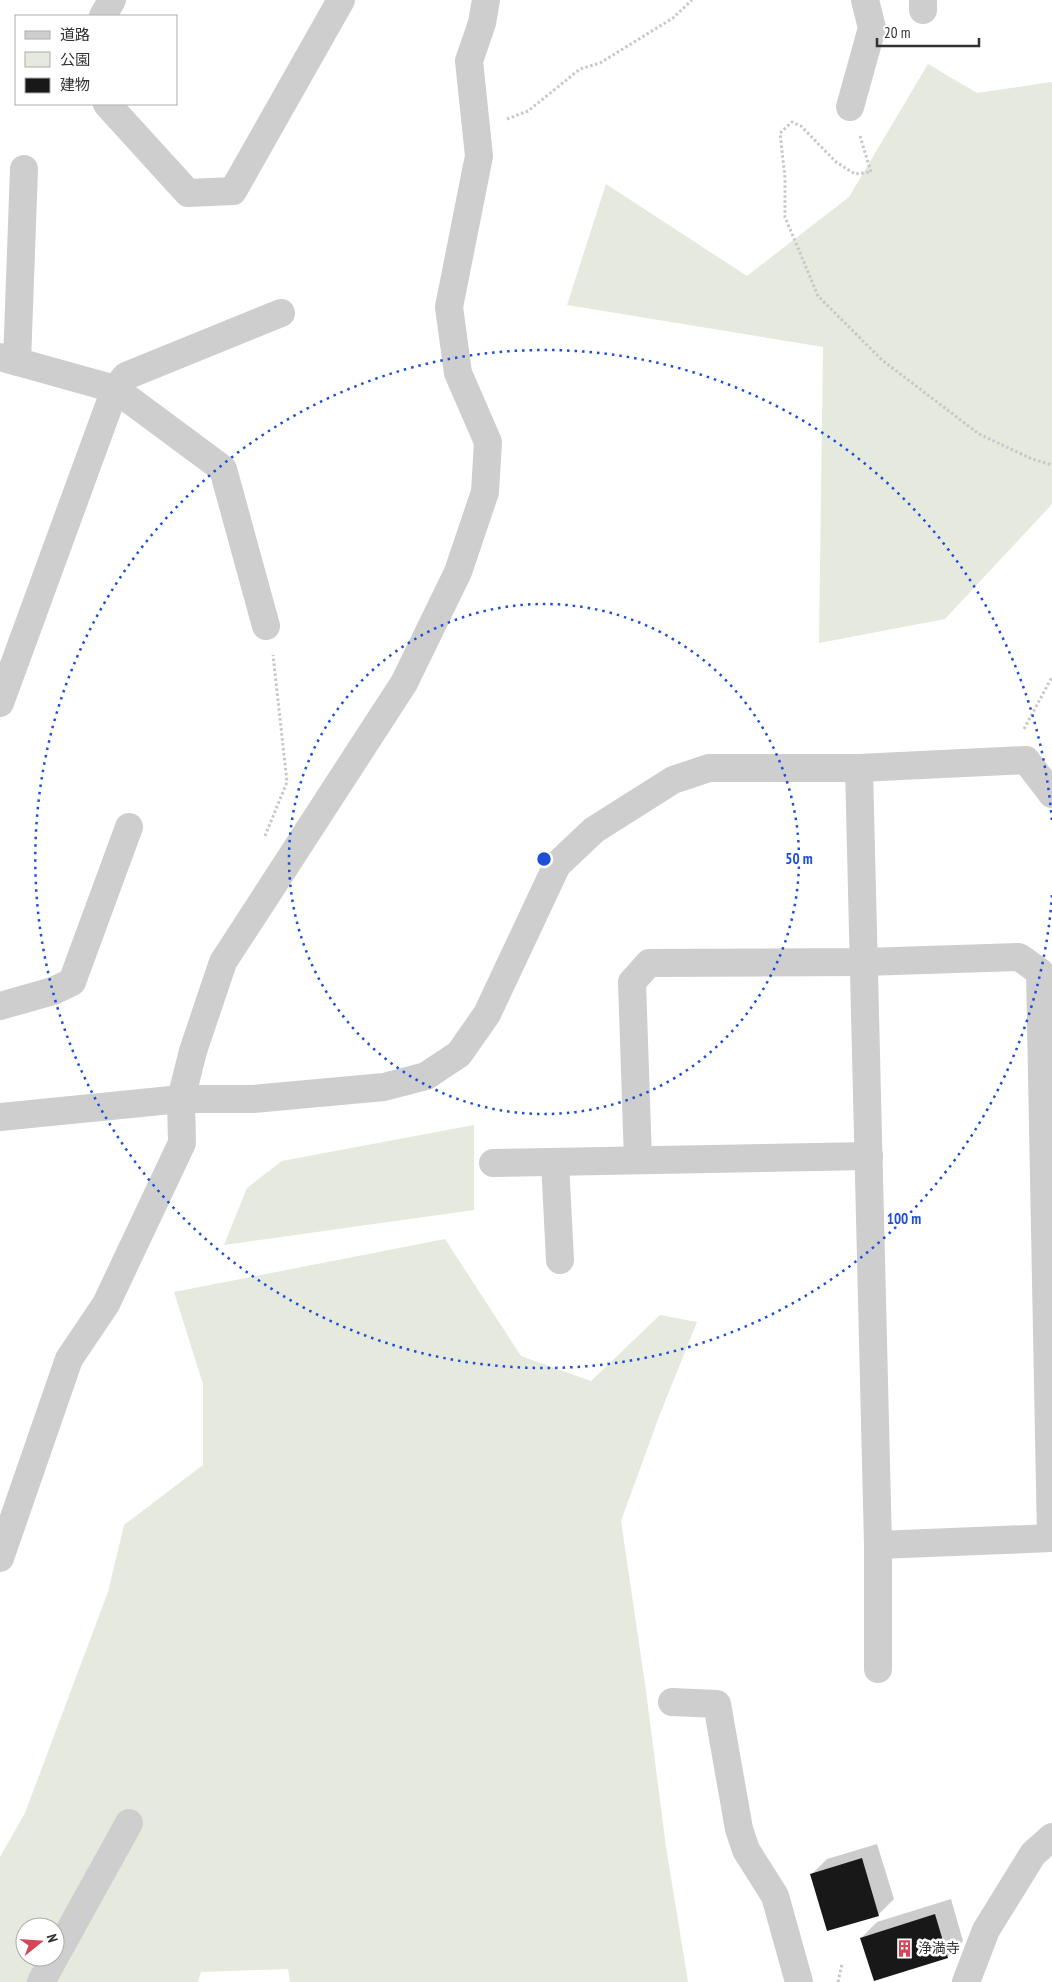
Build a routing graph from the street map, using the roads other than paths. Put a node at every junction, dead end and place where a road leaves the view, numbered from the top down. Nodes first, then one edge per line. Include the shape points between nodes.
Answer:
1 (112, 0) edge
2 (341, 0) edge
3 (497, 0) edge
4 (865, 0) edge
5 (484, 12) edge
6 (104, 15) edge
7 (108, 105) edge
8 (850, 107) road end
9 (24, 169) dead end
10 (281, 313) dead end
11 (8, 359) edge
12 (115, 389) junction
13 (266, 626) road end
14 (0, 703) edge
15 (858, 768) junction
16 (1052, 794) edge
17 (129, 827) dead end
18 (865, 962) junction
19 (0, 1006) edge
20 (181, 1099) junction
21 (0, 1117) edge
22 (869, 1156) junction
23 (638, 1160) junction
24 (555, 1162) junction
25 (492, 1163) dead end
26 (560, 1260) dead end
27 (1052, 1538) edge
28 (878, 1545) junction
29 (0, 1558) edge
30 (878, 1669) dead end
31 (672, 1702) dead end
32 (129, 1823) dead end
33 (1052, 1837) edge
34 (41, 1982) edge
35 (798, 1982) edge
36 (966, 1982) edge

1 - 6 street
2 - 7 street via 232,191 188,193
3 - 5 street
4 - 8 street via 872,28
5 - 20 street via 469,61 479,156 449,307 458,373 488,442 485,492 458,572 404,683 223,962 193,1051
9 - 11 street
10 - 12 street via 126,376
11 - 12 street
12 - 13 street via 223,469
12 - 14 street
15 - 16 street via 1026,760
15 - 18 street
15 - 20 street via 709,768 673,780 594,830 557,865 487,1014 459,1054 426,1076 384,1087 253,1099
17 - 19 street via 72,982 53,992
18 - 22 street
18 - 23 street via 649,963 632,982
18 - 27 street via 1019,957 1040,972
20 - 21 street
20 - 29 street via 182,1143 106,1304 69,1359
22 - 23 street
22 - 28 street
23 - 24 street
24 - 25 street
24 - 26 street
27 - 28 street
28 - 30 street
31 - 35 street via 717,1704 746,1850 775,1896
32 - 34 street
33 - 36 street via 1033,1854 986,1930

